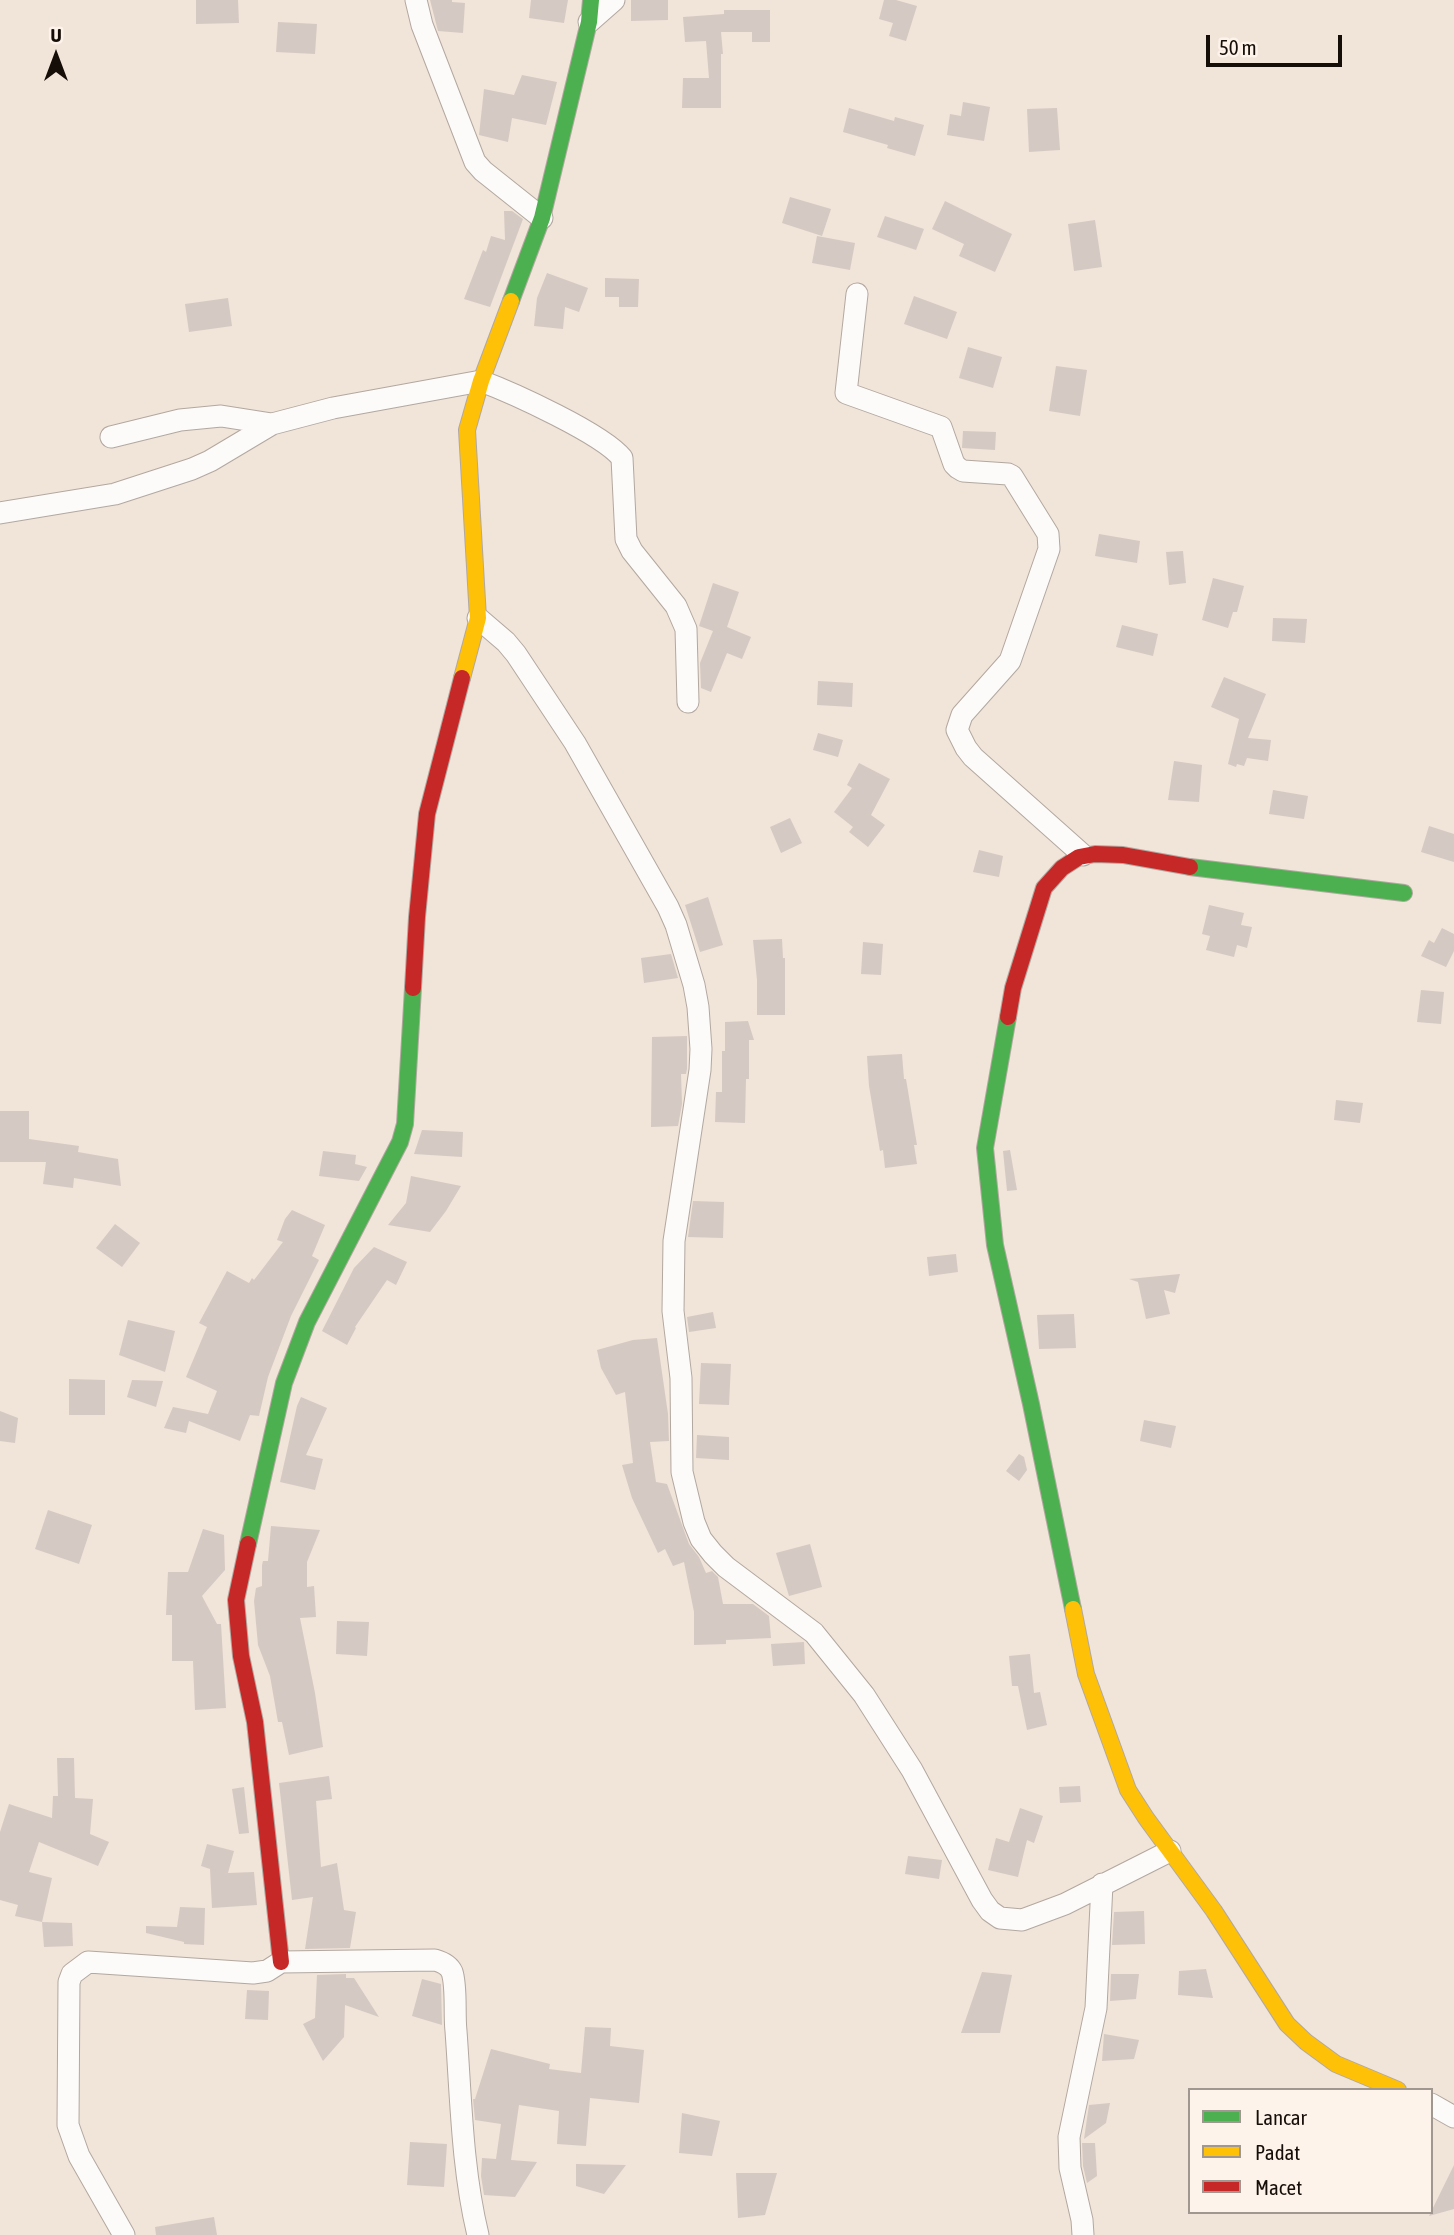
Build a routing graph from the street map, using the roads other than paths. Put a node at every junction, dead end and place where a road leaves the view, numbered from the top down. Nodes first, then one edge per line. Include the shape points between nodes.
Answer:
1 (416, 0) edge
2 (591, 0) edge
3 (614, 0) edge
4 (589, 22) junction
5 (542, 218) junction
6 (857, 294) dead end
7 (481, 381) junction
8 (272, 424) junction
9 (111, 437) dead end
10 (0, 513) edge
11 (478, 618) junction
12 (688, 702) dead end
13 (1083, 855) junction
14 (1404, 893) dead end
15 (1170, 1851) junction
16 (1102, 1884) junction
17 (281, 1962) junction
18 (1393, 2088) edge
19 (1433, 2105) edge
20 (1454, 2118) edge
21 (124, 2235) edge
22 (478, 2235) edge
23 (1083, 2235) edge

1 - 5 street via 475,162
2 - 4 street
3 - 4 street
4 - 5 street
5 - 7 street
6 - 13 street via 846,393 942,427 954,464 963,471 1012,476 1048,534 1049,549 1010,661 962,715 957,730 973,757
7 - 8 street
7 - 11 street via 466,435
7 - 12 street via 587,432 622,458 626,539 676,606 686,629
8 - 9 street via 221,416 180,420
8 - 10 street via 210,461 179,473 108,495
11 - 16 street via 516,654 575,743 668,907 694,985 700,1070 674,1241 673,1311 681,1378 683,1480 701,1539 726,1567 814,1633 864,1695 912,1770 990,1911 1000,1918 1021,1920
11 - 17 street via 427,814 403,1132 307,1322 284,1383 236,1600 241,1656 255,1722
13 - 14 street via 1100,853
13 - 15 street via 1044,888 1013,988 986,1164 995,1245 1086,1674 1128,1790
15 - 16 street
15 - 18 street via 1287,2024 1336,2064
16 - 23 street via 1096,2008 1069,2137
17 - 21 street via 253,1973 91,1961 72,1974 68,2125 79,2156
17 - 22 street via 435,1960 450,1968 470,2204
19 - 20 street

